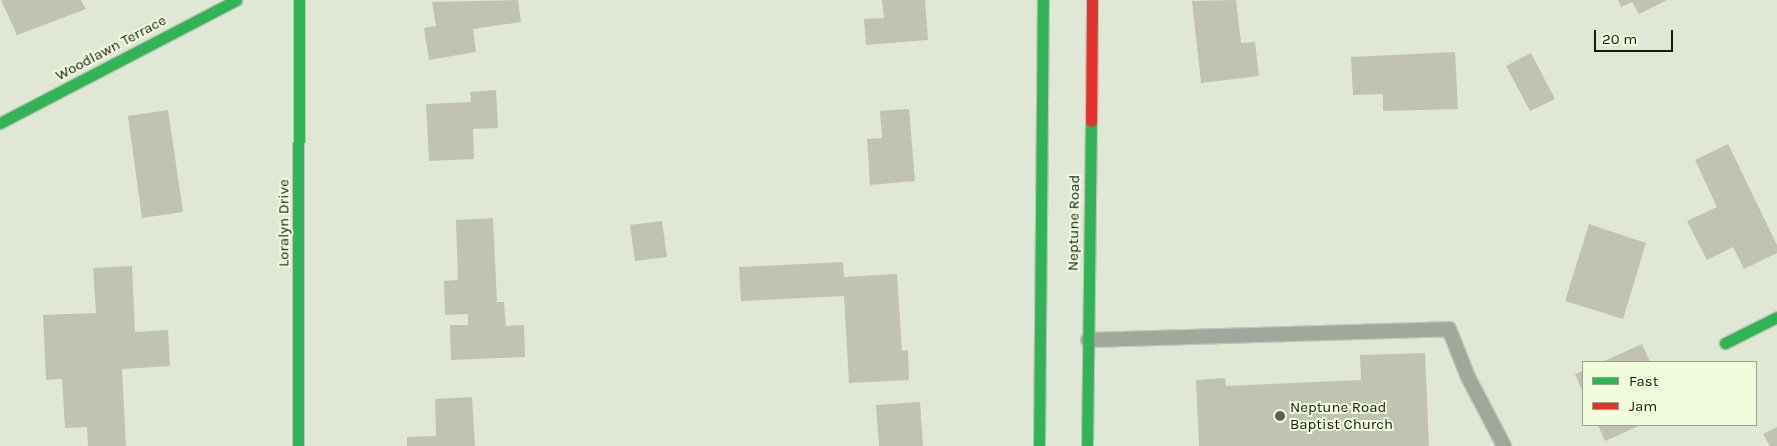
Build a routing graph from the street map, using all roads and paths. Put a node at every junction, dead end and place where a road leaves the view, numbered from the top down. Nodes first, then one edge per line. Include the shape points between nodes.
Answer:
1 (236, 0) edge
2 (299, 0) edge
3 (1043, 0) edge
4 (1092, 0) edge
5 (0, 123) edge
6 (1777, 317) edge
7 (1088, 340) junction
8 (1725, 342) dead end
9 (298, 446) edge
10 (1039, 446) edge
11 (1087, 446) edge
12 (1504, 446) edge

1 - 5 main road, Woodlawn Terrace
2 - 9 main road, Loralyn Drive
3 - 10 main road
4 - 7 main road, Neptune Road
6 - 8 main road
7 - 11 main road, Neptune Road
7 - 12 lane via 1449,329 1468,378

